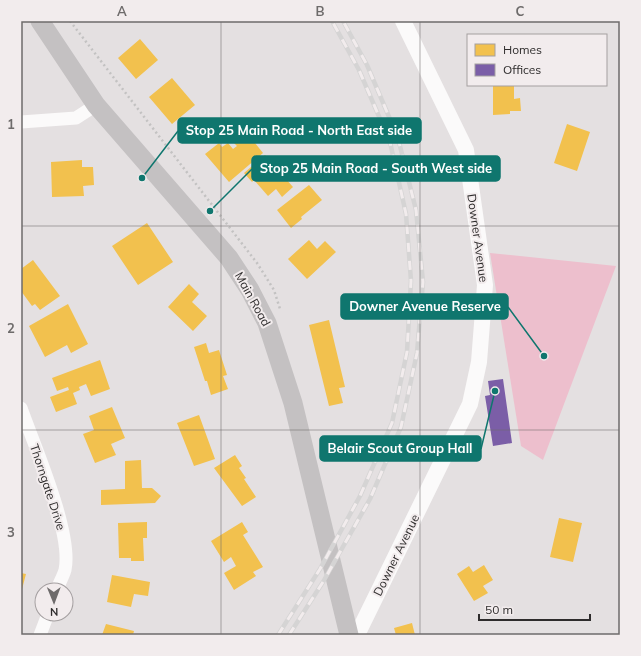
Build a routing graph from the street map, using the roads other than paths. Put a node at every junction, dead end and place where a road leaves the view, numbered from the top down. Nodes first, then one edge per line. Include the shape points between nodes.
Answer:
1 (40, 21) edge
2 (403, 21) edge
3 (96, 105) junction
4 (21, 122) edge
5 (21, 408) edge
6 (60, 582) edge
7 (45, 622) edge
8 (40, 635) edge
9 (349, 635) edge
10 (357, 635) edge

1 - 3 main road, Main Road
2 - 10 street, Downer Avenue via 466,150 485,285 479,362 470,404
3 - 4 street via 76,118
3 - 9 main road, Main Road via 229,258 267,323 293,403
5 - 6 street, Thorngate Drive via 56,507 64,538 65,569
7 - 8 street

